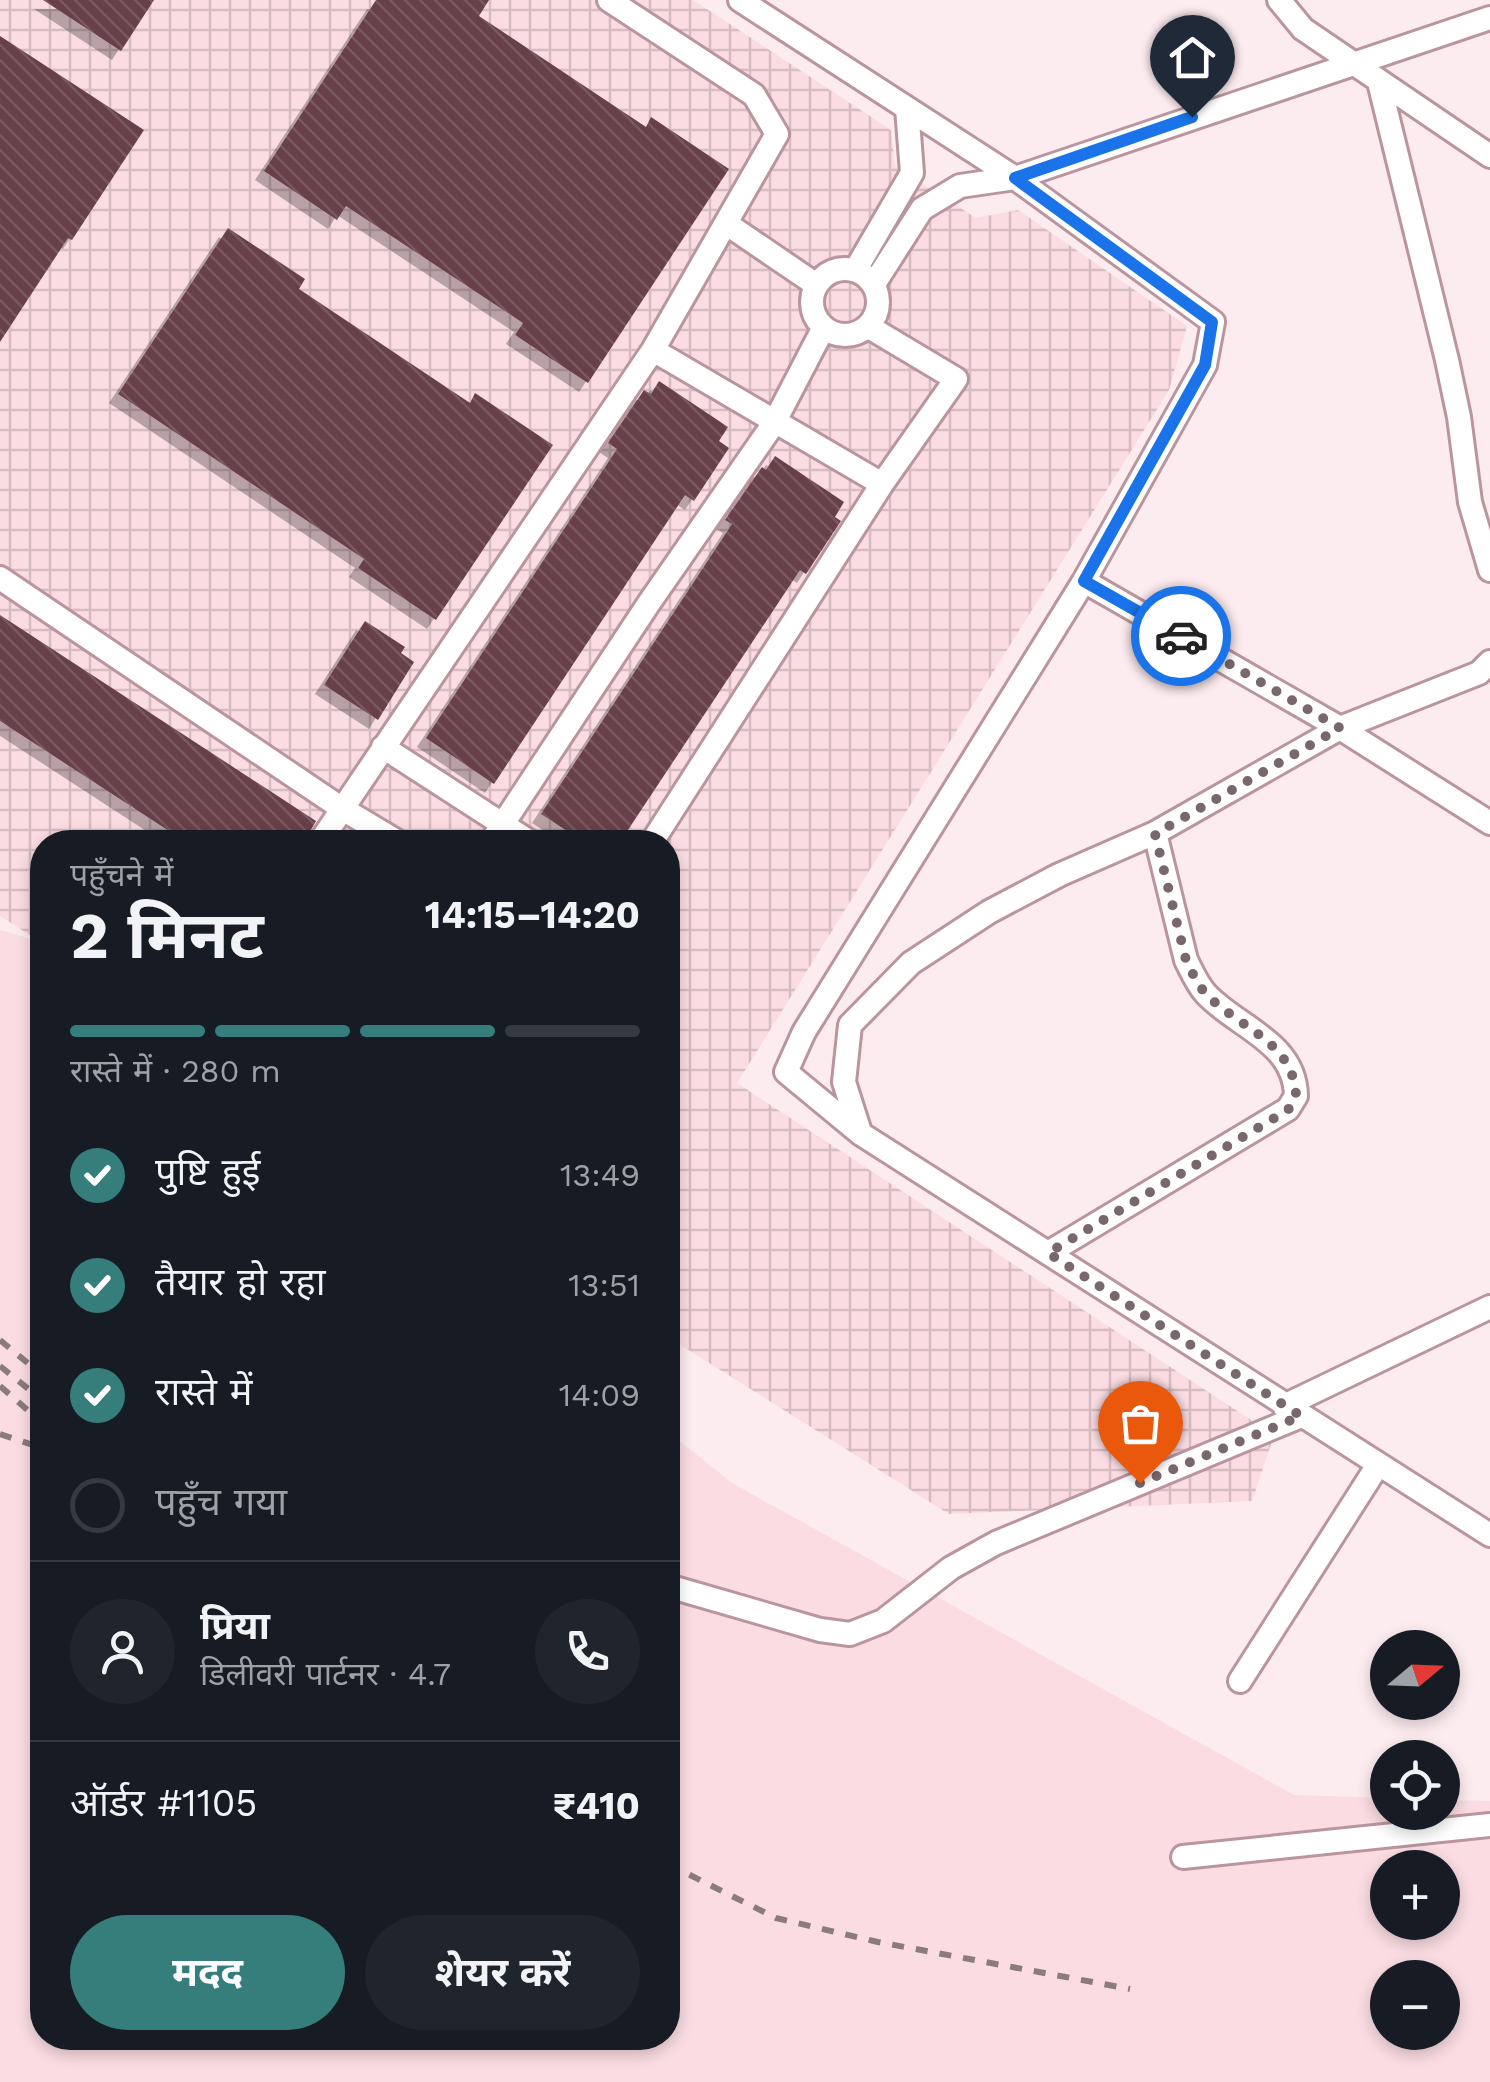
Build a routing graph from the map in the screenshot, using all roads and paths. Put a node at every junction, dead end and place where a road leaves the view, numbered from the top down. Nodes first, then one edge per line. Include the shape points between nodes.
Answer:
1 (609, 0) edge
2 (740, 0) edge
3 (1280, 0) edge
4 (1490, 18) edge
5 (1352, 64) junction
6 (1379, 82) junction
7 (907, 108) junction
8 (1490, 156) edge
9 (1015, 178) junction
10 (727, 224) junction
11 (865, 276) junction
12 (815, 284) junction
13 (870, 327) junction
14 (823, 330) junction
15 (654, 350) junction
16 (774, 423) junction
17 (882, 484) junction
18 (1490, 570) edge
19 (0, 578) edge
20 (1084, 581) junction
21 (1490, 662) edge
22 (1340, 728) junction
23 (383, 747) junction
24 (341, 808) junction
25 (1490, 823) edge
26 (327, 830) edge
27 (378, 830) edge
28 (492, 830) edge
29 (500, 830) edge
30 (660, 830) edge
31 (1155, 834) junction
32 (861, 1134) junction
33 (1048, 1253) junction
34 (1490, 1307) edge
35 (1293, 1411) junction
36 (1378, 1464) junction
37 (1488, 1537) edge
38 (680, 1589) edge
39 (1240, 1680) dead end
40 (1490, 1825) edge
41 (1183, 1857) dead end

1 - 10 street via 754,95 778,134
2 - 7 street
3 - 5 street via 1304,29
4 - 5 street
5 - 6 street
5 - 9 street
6 - 8 street
6 - 18 street
7 - 9 street
7 - 11 street via 912,173
9 - 11 street via 960,186 922,209
9 - 20 street via 1212,322 1205,365
10 - 12 street
10 - 15 street
11 - 12 street via 833,270
11 - 13 street via 879,306
12 - 14 street via 811,308
13 - 14 street via 847,337
13 - 17 street via 956,379
14 - 16 street
15 - 16 street
15 - 23 street
16 - 17 street
16 - 29 street
17 - 30 street
19 - 24 street
20 - 22 street
20 - 32 street via 804,1032 786,1072
21 - 22 street via 1478,673
22 - 25 street
22 - 31 street
23 - 24 street
23 - 28 street
24 - 26 street
24 - 27 street
31 - 32 street via 1007,903 910,962 850,1025 844,1082
31 - 33 street via 1195,979 1279,1051 1291,1066 1296,1096 1288,1110
32 - 33 street
33 - 35 street
34 - 35 street
35 - 36 street
35 - 38 street via 996,1543 883,1621 850,1634
36 - 37 street
36 - 39 street
40 - 41 street

